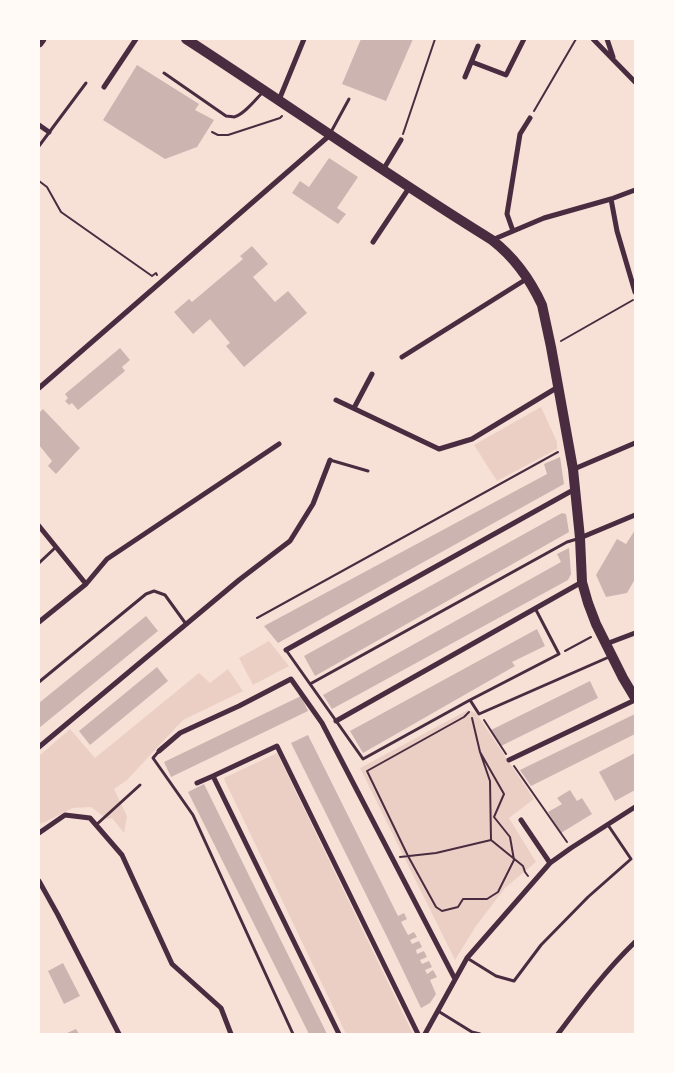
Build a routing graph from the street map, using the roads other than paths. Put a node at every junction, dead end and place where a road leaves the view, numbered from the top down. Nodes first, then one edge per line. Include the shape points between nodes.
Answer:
1 (42, 39) edge
2 (136, 39) edge
3 (186, 39) edge
4 (304, 39) edge
5 (524, 39) edge
6 (593, 39) edge
7 (607, 39) edge
8 (39, 43) edge
9 (478, 46) dead end
10 (613, 59) junction
11 (472, 62) junction
12 (164, 73) dead end
13 (465, 77) dead end
14 (635, 82) edge
15 (86, 83) dead end
16 (104, 87) dead end
17 (265, 90) junction
18 (349, 99) dead end
19 (279, 100) junction
20 (530, 118) road end
21 (39, 125) edge
22 (49, 132) junction
23 (330, 135) junction
24 (401, 140) road end
25 (39, 146) edge
26 (383, 170) junction
27 (409, 188) junction
28 (635, 190) edge
29 (611, 199) junction
30 (513, 231) junction
31 (492, 240) junction
32 (373, 242) dead end
33 (528, 278) junction
34 (635, 292) edge
35 (402, 357) dead end
36 (372, 374) dead end
37 (558, 387) junction
38 (39, 388) edge
39 (336, 400) dead end
40 (354, 408) junction
41 (635, 443) edge
42 (279, 444) dead end
43 (330, 460) joint
44 (573, 469) junction
45 (368, 472) dead end
46 (575, 489) junction
47 (635, 515) edge
48 (39, 526) edge
49 (580, 538) junction
50 (56, 547) junction
51 (39, 563) edge
52 (582, 582) junction
53 (86, 584) junction
54 (535, 608) junction
55 (39, 622) edge
56 (186, 624) junction
57 (635, 633) edge
58 (606, 644) junction
59 (286, 650) joint
60 (612, 656) junction
61 (39, 682) edge
62 (310, 684) junction
63 (635, 699) edge
64 (470, 700) junction
65 (336, 721) junction
66 (39, 747) edge
67 (160, 751) joint
68 (509, 760) road end
69 (213, 776) junction
70 (197, 783) dead end
71 (140, 785) dead end
72 (635, 807) edge
73 (521, 820) dead end
74 (96, 825) junction
75 (608, 825) junction
76 (39, 833) edge
77 (633, 859) edge
78 (550, 863) junction
79 (39, 881) edge
80 (635, 942) edge
81 (467, 958) junction
82 (455, 979) junction
83 (438, 1011) junction
84 (119, 1034) edge
85 (231, 1034) edge
86 (293, 1034) edge
87 (339, 1034) edge
88 (418, 1034) edge
89 (425, 1034) edge
90 (480, 1034) edge
91 (558, 1034) edge

1 - 8 main road
2 - 16 street
3 - 17 main road
4 - 19 street
5 - 11 street via 506,74
6 - 10 street
7 - 10 street
9 - 11 street
10 - 14 street
11 - 13 street
12 - 17 lane via 226,116 241,114
15 - 22 lane
17 - 19 main road
18 - 23 lane
19 - 23 main road
20 - 30 street via 520,134 507,214
21 - 22 street
22 - 25 lane
23 - 26 main road
23 - 38 street
24 - 26 street
26 - 27 main road
27 - 31 main road
27 - 32 street
28 - 29 street
29 - 30 street via 544,218
29 - 34 street
30 - 31 street
31 - 33 main road
33 - 35 street
33 - 37 main road via 542,305
36 - 40 street
37 - 40 street via 472,439 439,449
37 - 44 main road
39 - 40 street
41 - 44 street
42 - 53 street via 107,559
43 - 45 lane
43 - 56 street via 313,504 290,541
44 - 46 main road
46 - 49 main road
46 - 59 street
47 - 49 street
48 - 50 street
49 - 52 main road
49 - 62 lane via 567,542
50 - 51 lane
50 - 53 street
52 - 54 street
52 - 58 main road
53 - 55 street
54 - 64 lane via 559,654
54 - 65 street
56 - 61 lane via 165,596 154,591 146,594
56 - 66 street
57 - 58 street
58 - 60 main road
59 - 62 lane
60 - 63 main road
60 - 64 lane via 480,714
62 - 65 lane
63 - 68 street
64 - 65 lane via 363,759
67 - 82 street via 180,733 291,679 322,723
67 - 86 lane via 153,758 193,815
69 - 70 street
69 - 87 street
69 - 88 street via 277,746
71 - 74 lane
72 - 75 street
73 - 78 street
74 - 76 street via 90,818 65,815
74 - 85 street via 122,855 172,964 221,1008
75 - 77 lane
75 - 78 street
77 - 81 lane via 588,897 541,944 514,981 496,976
78 - 81 street
79 - 84 street
80 - 91 street via 594,986
81 - 82 street
82 - 83 street
83 - 89 street
83 - 90 lane

